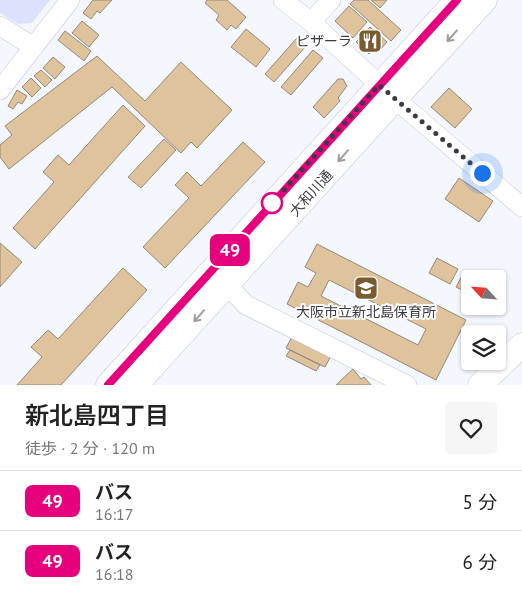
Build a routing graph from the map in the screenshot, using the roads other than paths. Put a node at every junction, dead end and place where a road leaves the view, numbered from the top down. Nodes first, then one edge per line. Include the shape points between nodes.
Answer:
1 (70, 0) edge
2 (283, 0) edge
3 (331, 0) edge
4 (457, 0) edge
5 (485, 0) edge
6 (311, 22) junction
7 (0, 26) edge
8 (34, 47) junction
9 (0, 90) edge
10 (387, 92) junction
11 (522, 207) edge
12 (227, 285) junction
13 (522, 345) edge
14 (108, 385) edge
15 (136, 385) edge
16 (407, 385) edge
17 (480, 385) edge

1 - 8 street
2 - 6 street
3 - 6 street
4 - 10 street, 大和川通
5 -> 10 street, 大和川通
6 - 10 street
7 - 8 street
8 - 9 street
10 - 11 street
10 -> 12 street, 大和川通
10 - 14 street, 大和川通
12 -> 15 street, 大和川通
12 - 16 street via 246,305
13 - 17 street

